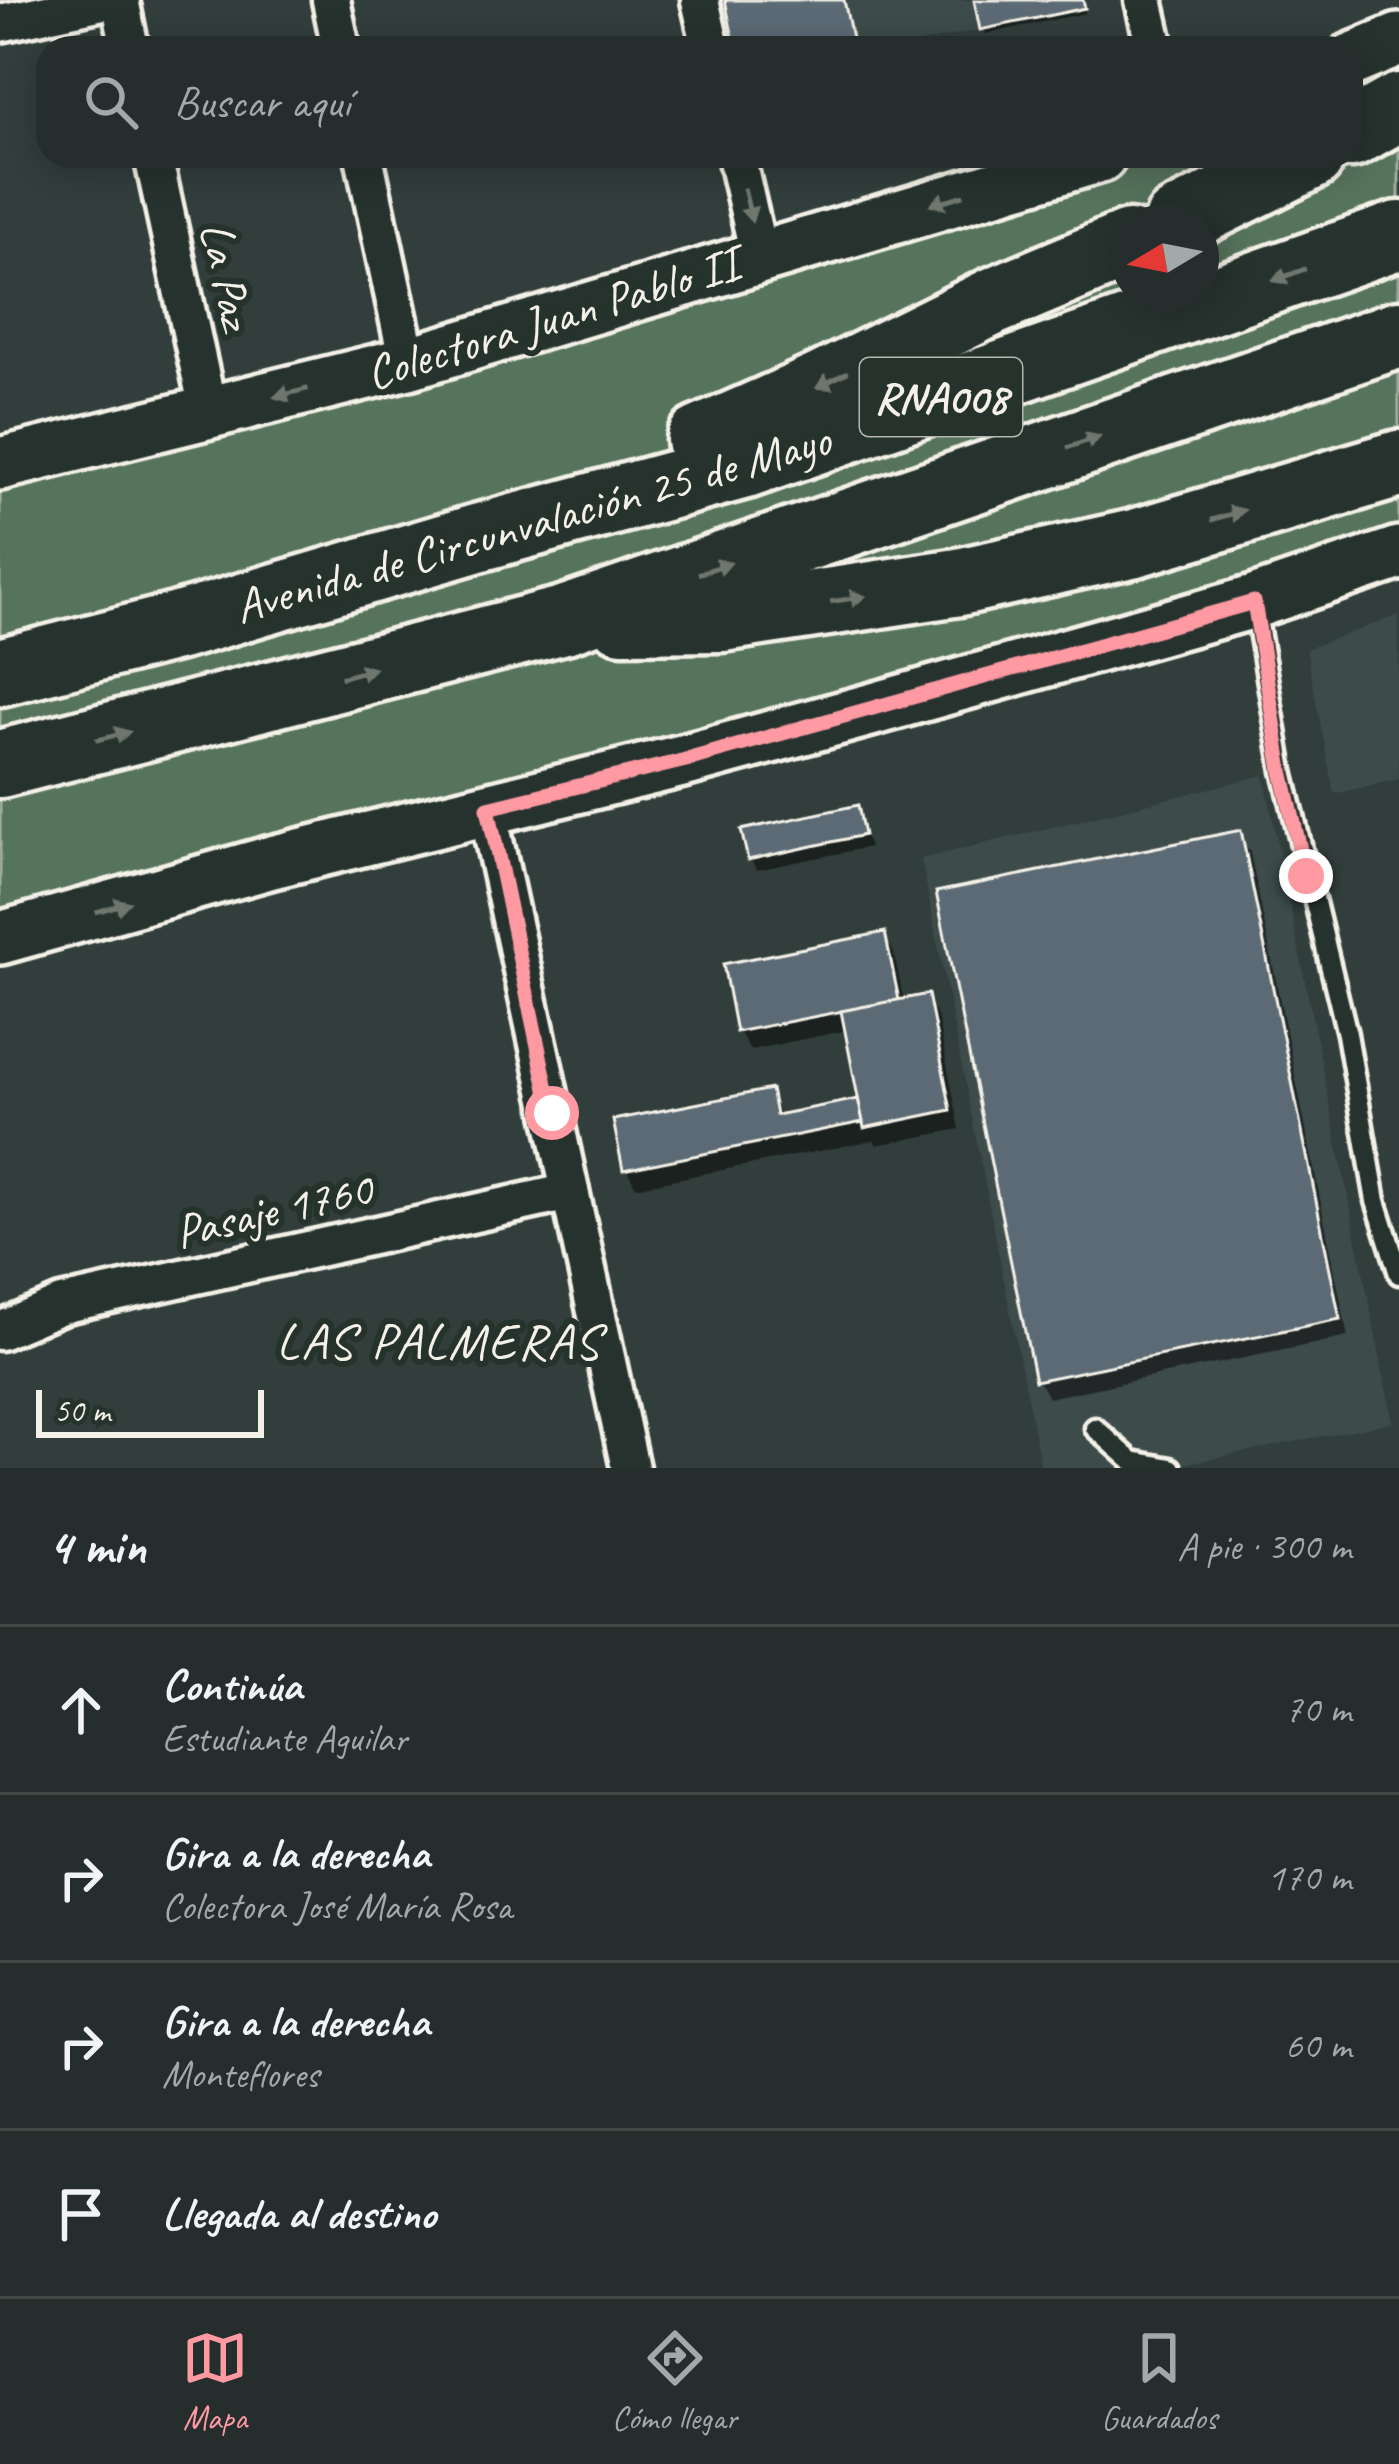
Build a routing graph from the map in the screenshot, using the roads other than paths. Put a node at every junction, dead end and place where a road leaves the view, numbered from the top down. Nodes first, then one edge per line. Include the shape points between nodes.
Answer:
1 (108, 0) edge
2 (120, 0) edge
3 (331, 0) edge
4 (700, 0) edge
5 (1144, 0) edge
6 (0, 23) edge
7 (128, 36) edge
8 (338, 36) edge
9 (708, 36) edge
10 (1152, 36) edge
11 (1399, 40) edge
12 (1363, 55) edge
13 (1399, 107) edge
14 (1363, 127) edge
15 (156, 168) edge
16 (367, 168) edge
17 (739, 168) edge
18 (1059, 168) edge
19 (1287, 168) edge
20 (1214, 204) edge
21 (1399, 236) edge
22 (1111, 252) edge
23 (759, 255) junction
24 (1399, 334) edge
25 (408, 363) junction
26 (209, 414) junction
27 (0, 464) edge
28 (1399, 464) edge
29 (477, 538) junction
30 (1399, 553) edge
31 (1254, 602) junction
32 (564, 620) junction
33 (0, 672) edge
34 (0, 764) edge
35 (488, 808) junction
36 (0, 938) edge
37 (570, 1192) junction
38 (1399, 1274) edge
39 (0, 1331) edge
40 (1095, 1428) dead end
41 (630, 1468) edge
42 (1171, 1468) edge

1 - 6 street
2 - 7 street
3 - 8 street
4 - 9 street
5 - 10 street
11 - 12 main road
13 - 14 highway
15 - 26 street, La Paz
16 - 25 street
17 -> 23 street
18 -> 23 main road, Colectora Juan Pablo II
19 - 20 highway
21 -> 29 highway, Avenida de Circunvalación 25 de Mayo / RNA008 via 746,466
22 -> 29 highway
23 - 25 main road, Colectora Juan Pablo II
32 -> 24 highway, Avenida de Circunvalación 25 de Mayo / RNA008
25 -> 26 main road, Colectora Juan Pablo II
26 - 27 main road, Colectora Juan Pablo II
32 -> 28 highway, RNA008 via 722,618 959,582 1136,543
29 - 33 highway, Avenida de Circunvalación 25 de Mayo / RNA008
30 - 31 main road
31 - 35 main road
31 - 38 lane via 1282,771
34 -> 32 highway, Avenida de Circunvalación 25 de Mayo / RNA008
36 -> 35 main road
35 - 37 street
37 - 39 street, Pasaje 1760 via 61,1305
37 - 41 street
40 - 42 lane via 1132,1461

